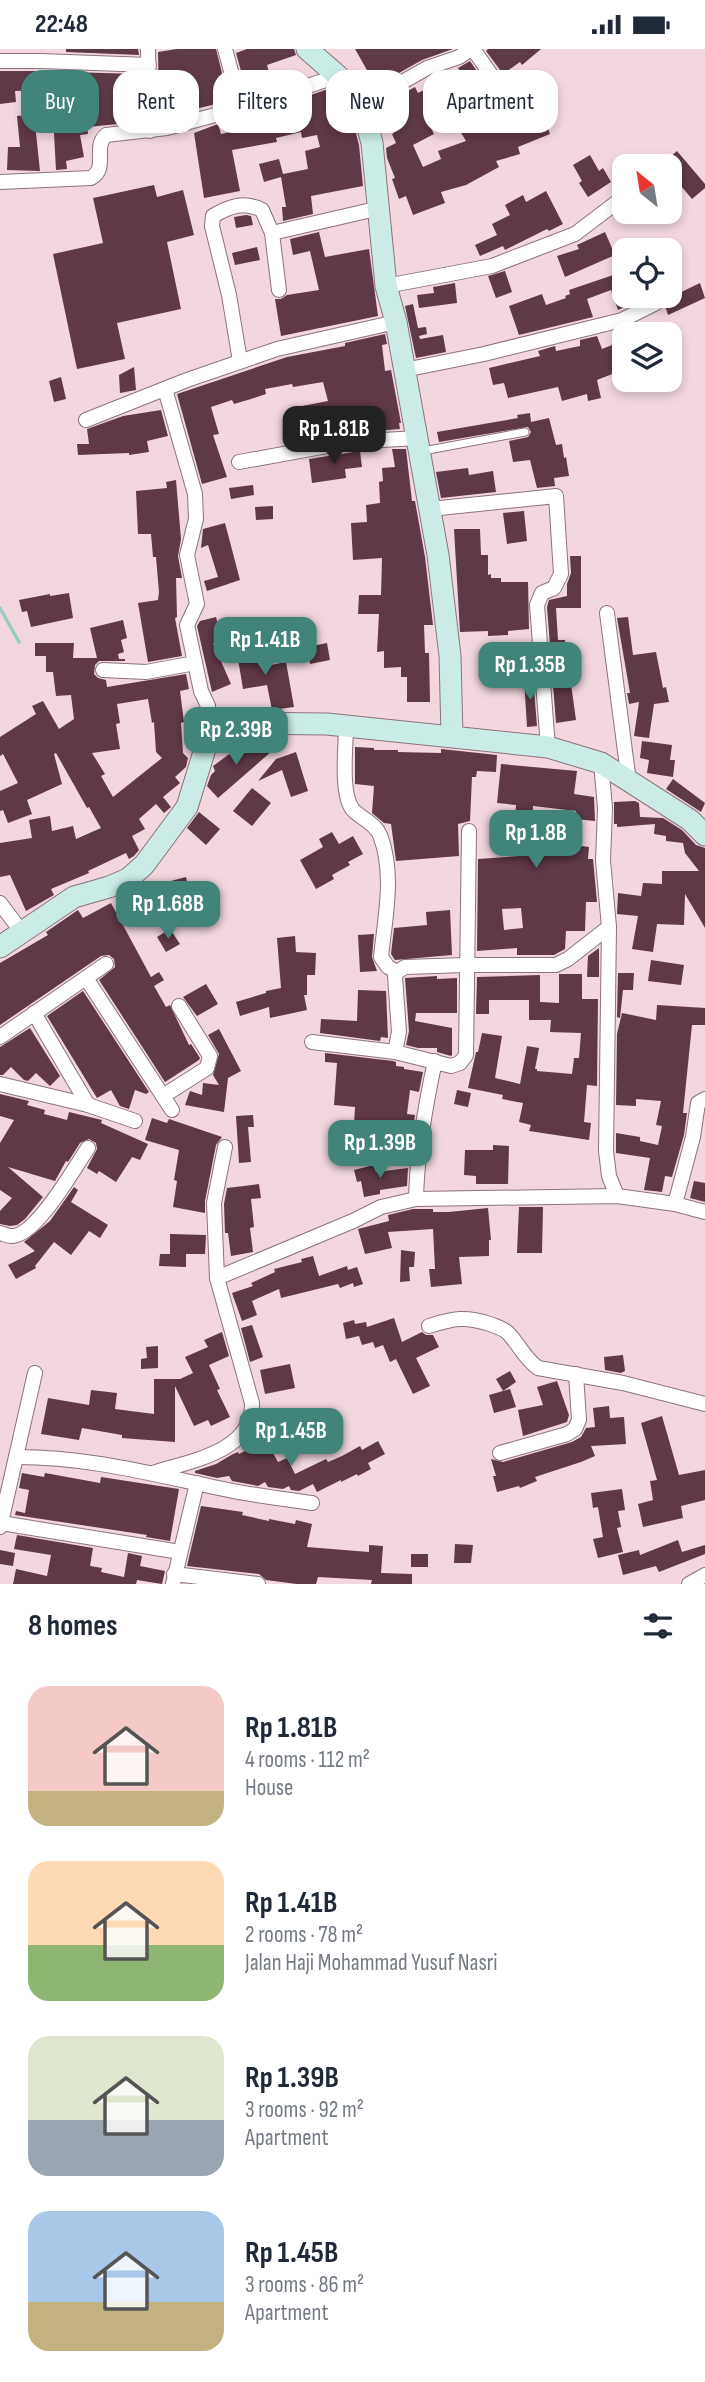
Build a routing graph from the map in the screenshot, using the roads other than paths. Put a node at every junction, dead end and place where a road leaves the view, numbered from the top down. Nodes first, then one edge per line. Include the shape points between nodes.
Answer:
1 (148, 49) edge
2 (225, 49) edge
3 (307, 49) edge
4 (472, 49) edge
5 (40, 55) edge
6 (0, 61) edge
7 (149, 65) junction
8 (149, 70) edge
9 (231, 70) edge
10 (331, 70) edge
11 (487, 70) edge
12 (409, 78) edge
13 (128, 133) edge
14 (369, 133) edge
15 (0, 182) edge
16 (612, 206) edge
17 (380, 208) junction
18 (272, 233) junction
19 (386, 286) junction
20 (279, 290) dead end
21 (646, 308) edge
22 (396, 322) junction
23 (240, 361) junction
24 (404, 370) junction
25 (165, 389) junction
26 (86, 420) dead end
27 (525, 432) dead end
28 (419, 445) junction
29 (239, 462) dead end
30 (430, 509) junction
31 (607, 613) dead end
32 (195, 663) junction
33 (103, 670) dead end
34 (346, 726) junction
35 (209, 736) junction
36 (452, 736) junction
37 (548, 747) junction
38 (600, 763) junction
39 (629, 782) junction
40 (469, 831) dead end
41 (704, 832) edge
42 (0, 903) edge
43 (610, 927) junction
44 (21, 931) junction
45 (0, 947) edge
46 (106, 964) dead end
47 (465, 965) junction
48 (397, 972) junction
49 (86, 978) junction
50 (179, 1006) dead end
51 (34, 1013) junction
52 (1, 1034) edge
53 (312, 1042) dead end
54 (395, 1052) junction
55 (435, 1061) junction
56 (0, 1084) edge
57 (163, 1096) junction
58 (705, 1099) edge
59 (88, 1105) junction
60 (172, 1110) dead end
61 (135, 1121) dead end
62 (89, 1147) dead end
63 (225, 1147) dead end
64 (617, 1196) junction
65 (416, 1199) junction
66 (675, 1203) junction
67 (705, 1212) edge
68 (0, 1233) edge
69 (217, 1278) junction
70 (429, 1325) dead end
71 (35, 1373) dead end
72 (576, 1374) junction
73 (705, 1404) edge
74 (500, 1453) dead end
75 (16, 1457) junction
76 (153, 1473) junction
77 (197, 1483) junction
78 (312, 1503) dead end
79 (0, 1525) edge
80 (180, 1552) junction
81 (705, 1575) edge
82 (174, 1579) edge
83 (258, 1584) edge
84 (689, 1584) edge

1 - 7 street
2 - 9 street
3 - 10 street
4 - 11 street
4 - 12 street
5 - 6 street
5 - 7 street
7 - 8 street
13 - 15 street via 100,140 99,173 91,178
14 - 17 street
16 - 19 street via 575,234 492,266
17 - 18 street
17 - 19 street
18 - 20 street
18 - 23 street via 262,209 251,204 229,207 214,216 212,226
19 - 22 street
21 - 24 street via 622,320
22 - 23 street
22 - 24 street
23 - 25 street
24 - 28 street
25 - 26 street
25 - 32 street via 195,494 196,519 187,555 197,604 187,625
27 - 28 lane
28 - 29 street via 349,442
28 - 30 street
30 - 36 street via 450,656
30 - 37 street via 556,496 561,574 537,605
31 - 39 street
32 - 33 street via 146,672
32 - 35 street via 208,706
34 - 35 street via 242,723
34 - 36 street
34 - 48 street via 346,793 353,809 380,834 389,877 381,957
35 - 44 street via 187,807 144,865 128,879 74,897
36 - 37 street
37 - 38 street
38 - 39 street
38 - 43 street
39 - 41 street
40 - 47 street
42 - 44 street
43 - 47 street via 556,965
43 - 64 street via 606,1151
44 - 45 street
46 - 49 street
47 - 48 street via 405,967
47 - 55 street via 466,1055 451,1066
48 - 54 street
49 - 51 street
49 - 57 street
50 - 57 street via 210,1062
51 - 52 street
51 - 59 street
53 - 54 street
54 - 55 street
55 - 65 street via 421,1125
56 - 59 street
57 - 60 street
58 - 66 street via 698,1104
59 - 61 street
62 - 68 street via 41,1217 12,1237
63 - 69 street via 214,1203
64 - 65 street
64 - 66 street
65 - 69 street via 381,1207
66 - 67 street
69 - 76 street via 252,1416 237,1440 221,1450
70 - 72 street via 471,1318 502,1328 538,1368
71 - 75 street
72 - 73 street
72 - 74 street via 579,1420 575,1429
75 - 76 street via 109,1464
75 - 79 street
76 - 77 street
77 - 78 street
77 - 80 street
79 - 80 street
80 - 82 street
81 - 84 street
82 - 83 street

